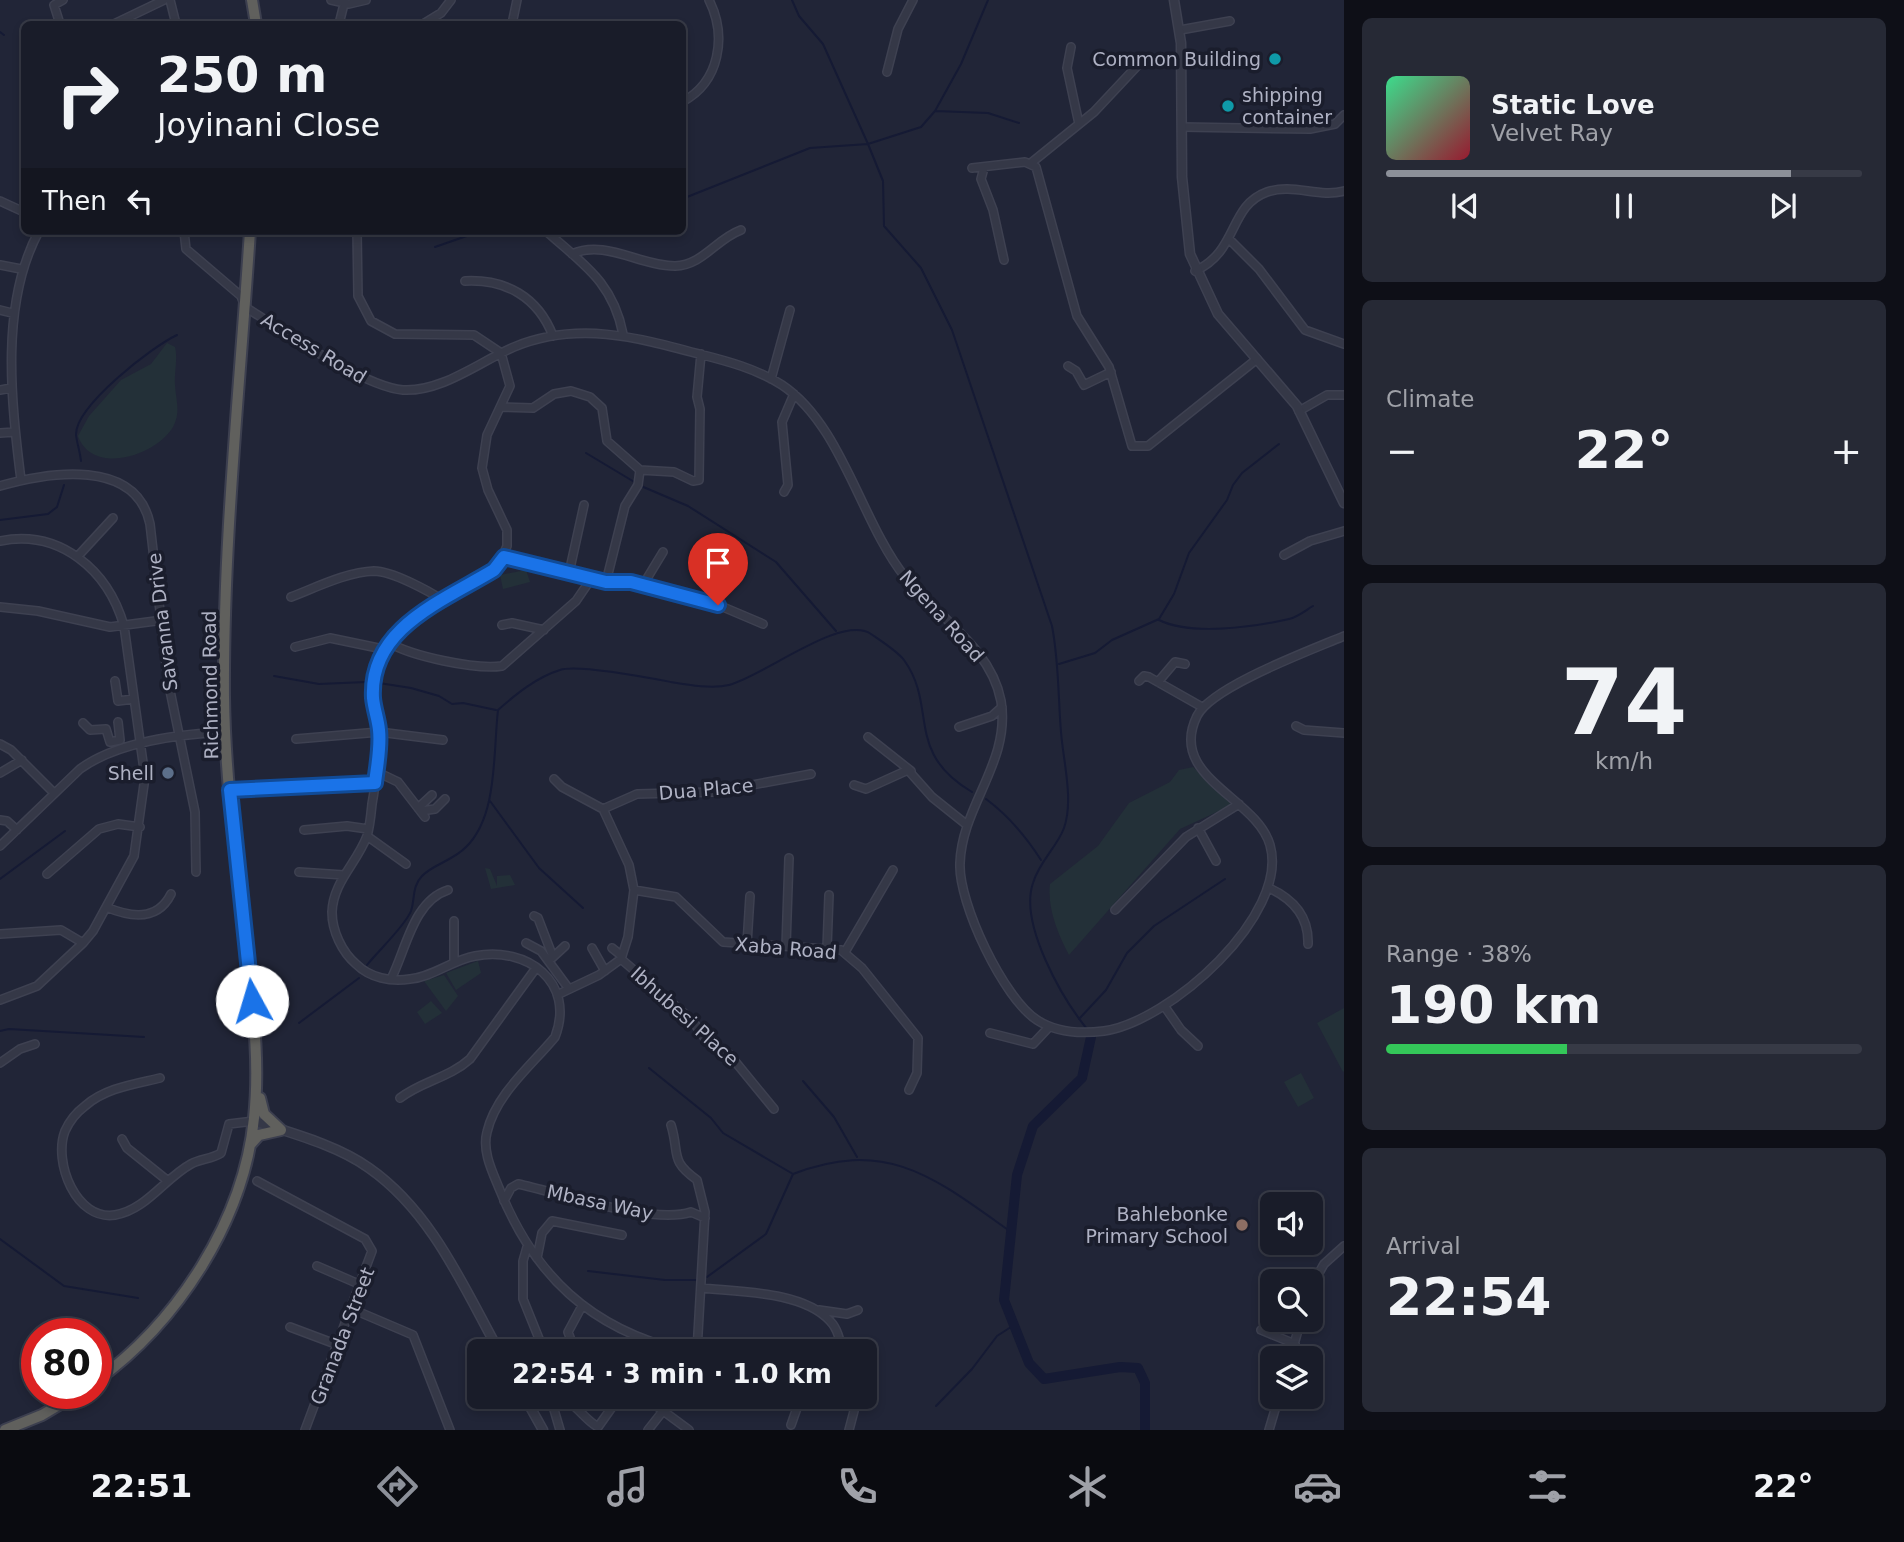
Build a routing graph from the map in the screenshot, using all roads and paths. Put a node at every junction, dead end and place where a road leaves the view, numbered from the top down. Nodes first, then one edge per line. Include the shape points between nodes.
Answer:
1 (163, 0) edge
2 (170, 0) edge
3 (252, 0) edge
4 (331, 0) edge
5 (366, 0) edge
6 (451, 0) edge
7 (517, 0) edge
8 (709, 0) edge
9 (913, 0) edge
10 (1174, 0) edge
11 (60, 1) edge
12 (344, 4) junction
13 (1230, 20) dead end
14 (59, 21) edge
15 (120, 21) edge
16 (175, 21) edge
17 (256, 21) edge
18 (339, 21) edge
19 (427, 21) edge
20 (513, 21) edge
21 (1180, 30) junction
22 (1071, 47) dead end
23 (1182, 62) junction
24 (887, 72) dead end
25 (686, 99) edge
26 (1344, 115) edge
27 (1079, 124) junction
28 (1182, 127) junction
29 (1031, 163) junction
30 (984, 167) junction
31 (972, 168) dead end
32 (1344, 191) edge
33 (0, 201) edge
34 (21, 211) edge
35 (741, 230) dead end
36 (37, 235) edge
37 (184, 235) edge
38 (250, 235) edge
39 (358, 235) edge
40 (550, 235) edge
41 (1229, 239) junction
42 (572, 254) junction
43 (1004, 260) dead end
44 (0, 265) edge
45 (22, 269) junction
46 (1195, 271) junction
47 (465, 281) dead end
48 (245, 307) junction
49 (0, 310) edge
50 (790, 310) dead end
51 (12, 313) junction
52 (623, 334) junction
53 (553, 336) junction
54 (1344, 344) edge
55 (4, 346) edge
56 (501, 353) junction
57 (701, 354) junction
58 (1257, 359) junction
59 (1068, 366) dead end
60 (1111, 372) junction
61 (771, 379) junction
62 (11, 388) junction
63 (0, 390) edge
64 (794, 394) junction
65 (1344, 394) edge
66 (502, 407) junction
67 (1299, 411) junction
68 (15, 432) junction
69 (0, 433) edge
70 (640, 470) junction
71 (21, 480) junction
72 (0, 486) edge
73 (783, 492) dead end
74 (1344, 503) edge
75 (584, 505) dead end
76 (113, 518) dead end
77 (1344, 531) edge
78 (0, 541) edge
79 (663, 552) dead end
80 (1284, 555) dead end
81 (78, 556) junction
82 (504, 557) junction
83 (569, 573) junction
84 (591, 579) junction
85 (606, 582) junction
86 (643, 585) junction
87 (291, 597) dead end
88 (444, 601) junction
89 (0, 607) edge
90 (163, 620) junction
91 (763, 624) dead end
92 (502, 625) dead end
93 (124, 626) junction
94 (544, 630) junction
95 (1344, 636) edge
96 (388, 642) junction
97 (295, 647) dead end
98 (383, 649) junction
99 (1185, 664) dead end
100 (115, 681) dead end
101 (1139, 681) dead end
102 (1158, 682) junction
103 (134, 699) junction
104 (1002, 707) junction
105 (1202, 707) junction
106 (118, 722) dead end
107 (83, 723) dead end
108 (1296, 726) dead end
109 (959, 727) dead end
110 (225, 732) junction
111 (379, 732) junction
112 (1344, 733) edge
113 (179, 735) junction
114 (868, 737) dead end
115 (296, 739) dead end
116 (443, 740) dead end
117 (0, 744) edge
118 (142, 744) junction
119 (22, 760) junction
120 (0, 772) edge
121 (377, 772) junction
122 (912, 772) junction
123 (811, 774) dead end
124 (554, 779) dead end
125 (375, 783) junction
126 (854, 785) dead end
127 (230, 790) junction
128 (54, 793) junction
129 (432, 794) dead end
130 (445, 799) dead end
131 (1239, 804) junction
132 (603, 809) junction
133 (421, 812) junction
134 (0, 820) edge
135 (967, 825) junction
136 (140, 827) junction
137 (1198, 828) junction
138 (17, 830) junction
139 (304, 830) dead end
140 (367, 833) junction
141 (0, 846) edge
142 (789, 858) dead end
143 (1216, 861) dead end
144 (406, 864) dead end
145 (893, 870) dead end
146 (196, 872) dead end
147 (299, 872) dead end
148 (47, 874) dead end
149 (344, 875) junction
150 (1269, 888) junction
151 (448, 890) dead end
152 (634, 890) junction
153 (171, 894) dead end
154 (830, 895) dead end
155 (750, 896) dead end
156 (106, 907) junction
157 (1115, 910) dead end
158 (534, 916) dead end
159 (454, 921) dead end
160 (0, 934) edge
161 (83, 943) junction
162 (526, 943) dead end
163 (747, 944) junction
164 (1308, 944) dead end
165 (565, 946) dead end
166 (786, 946) junction
167 (592, 948) dead end
168 (612, 948) dead end
169 (827, 948) junction
170 (845, 952) junction
171 (621, 957) junction
172 (552, 960) junction
173 (454, 962) junction
174 (536, 968) junction
175 (605, 971) junction
176 (391, 979) junction
177 (569, 989) junction
178 (559, 994) junction
179 (0, 1000) edge
180 (1165, 1007) junction
181 (1049, 1027) junction
182 (990, 1033) dead end
183 (35, 1044) dead end
184 (1198, 1046) dead end
185 (0, 1063) edge
186 (160, 1078) dead end
187 (257, 1078) junction
188 (909, 1090) dead end
189 (400, 1098) dead end
190 (774, 1109) dead end
191 (254, 1121) junction
192 (671, 1125) dead end
193 (281, 1130) junction
194 (122, 1139) dead end
195 (249, 1145) junction
196 (168, 1181) junction
197 (257, 1181) dead end
198 (504, 1201) junction
199 (705, 1218) junction
200 (622, 1235) dead end
201 (1344, 1246) edge
202 (527, 1247) junction
203 (536, 1259) junction
204 (317, 1266) dead end
205 (1321, 1269) edge
206 (361, 1285) junction
207 (701, 1288) junction
208 (582, 1306) junction
209 (352, 1309) junction
210 (818, 1310) junction
211 (858, 1310) dead end
212 (290, 1327) dead end
213 (1266, 1332) edge
214 (1298, 1332) edge
215 (492, 1339) edge
216 (539, 1339) edge
217 (571, 1339) edge
218 (644, 1339) edge
219 (698, 1339) edge
220 (838, 1339) edge
221 (1295, 1344) joint
222 (338, 1345) junction
223 (112, 1367) edge
224 (52, 1409) edge
225 (531, 1409) edge
226 (554, 1409) edge
227 (579, 1409) edge
228 (611, 1409) edge
229 (797, 1409) edge
230 (854, 1409) edge
231 (1275, 1409) edge
232 (663, 1410) joint
233 (791, 1425) dead end
234 (5, 1430) edge
235 (306, 1430) edge
236 (450, 1430) edge
237 (543, 1430) edge
238 (560, 1430) edge
239 (649, 1430) edge
240 (690, 1430) edge
241 (849, 1430) edge
242 (1269, 1430) edge

1 - 15 street
2 - 16 street
3 - 17 highway
4 - 12 street
5 - 12 street
6 - 19 street
7 - 20 street
8 - 25 street via 719,29 717,54 704,84
9 - 24 street via 898,29
10 - 21 street
11 - 14 street via 54,9
12 - 18 street
13 - 21 street
21 - 23 street
22 - 27 street via 1067,68
23 - 27 street via 1139,64
23 - 28 street
26 - 28 street via 1335,124 1310,129
27 - 29 street
28 - 46 street via 1184,219
29 - 30 street
29 - 60 street via 1042,180 1077,316
30 - 31 street
30 - 43 street via 981,179
32 - 41 street via 1266,192 1247,206
33 - 34 street
35 - 42 street via 724,236 700,259 676,266 593,250
36 - 45 street
37 - 48 street, Access Road via 186,249 241,296
38 - 48 highway, Richmond Road
39 - 56 street via 358,296 371,321 396,334 474,335
40 - 42 street
41 - 46 street via 1214,261
41 - 54 street via 1259,269 1305,330
42 - 52 street via 612,295
44 - 45 street
45 - 51 street
46 - 58 street via 1218,314
47 - 53 street via 498,283 520,292 541,314
48 - 56 street, Access Road via 359,376 388,388 407,390 436,384
48 - 110 highway, Richmond Road via 226,592
49 - 51 street
50 - 61 street
51 - 55 street
52 - 53 street, Ngena Road
52 - 57 street, Ngena Road
53 - 56 street, Ngena Road
55 - 62 street
56 - 66 street via 510,381
57 - 61 street, Ngena Road
57 - 70 street via 699,477 696,481 674,472
58 - 60 street via 1148,446 1138,448 1126,435
58 - 67 street
59 - 60 street via 1085,385
61 - 64 street, Ngena Road
62 - 63 street
62 - 68 street
64 - 73 street via 782,422 788,485
64 - 104 street, Ngena Road via 818,422 904,576 979,653
65 - 67 street via 1326,395
66 - 70 street via 533,408 554,394 575,391 590,397 602,408 609,443
66 - 82 street via 487,435 482,468 507,530
67 - 74 street
68 - 69 street
68 - 71 street
70 - 85 street via 638,485 625,506
71 - 72 street, Savanna Drive
71 - 90 street, Savanna Drive via 97,476 131,489 148,513
75 - 83 street
76 - 81 street
77 - 80 street
78 - 81 street via 39,541
79 - 86 street
81 - 93 street via 105,582
82 - 83 street
82 - 88 street via 494,570
83 - 84 street
84 - 85 street
84 - 94 street via 582,595
85 - 86 street
86 - 91 street via 723,607
87 - 88 street via 334,580 375,571
88 - 96 street
89 - 93 street via 110,628
90 - 93 street
90 - 113 street, Savanna Drive
92 - 94 street
93 - 103 street
94 - 96 street via 508,662 494,667 402,649
95 - 105 street via 1221,692
96 - 98 street
97 - 98 street via 330,638
98 - 111 street via 373,680
99 - 102 street via 1175,662
100 - 103 street via 118,701
101 - 102 street via 1146,676
102 - 105 street
103 - 118 street
104 - 109 street via 990,718
104 - 135 street, Ngena Road via 996,762
105 - 131 street, Ngena Road via 1192,737 1198,766
106 - 107 street via 120,740 110,742 106,729 90,730
108 - 112 street
110 - 113 street
110 - 127 highway, Richmond Road
111 - 115 street
111 - 116 street
111 - 121 street
113 - 118 street
113 - 146 street, Savanna Drive via 195,812
114 - 122 street
117 - 119 street
118 - 128 street via 86,764
118 - 136 street via 145,777
119 - 120 street
119 - 128 street
121 - 125 street
121 - 133 street via 398,782
122 - 126 street via 902,771 866,789
122 - 135 street via 932,797
123 - 132 street, Dua Place via 714,792 637,794
124 - 132 street
125 - 127 street
125 - 140 street
127 - 187 highway, Richmond Road
128 - 138 street
129 - 133 street
130 - 133 street via 435,809
131 - 137 street
131 - 150 street, Ngena Road via 1268,838 1273,863
132 - 152 street via 629,865
134 - 138 street
135 - 181 street, Ngena Road via 960,862 965,905 1021,1007
136 - 148 street via 118,824 99,829
136 - 156 street via 134,856
137 - 143 street
137 - 157 street
138 - 141 street
139 - 140 street via 347,826
140 - 144 street
140 - 149 street
142 - 166 street
145 - 170 street
147 - 149 street
149 - 176 street via 332,912 338,939 356,965
150 - 164 street via 1298,907
150 - 180 street, Ngena Road via 1223,957
151 - 176 street via 433,896 421,912
152 - 163 street, Xaba Road via 672,895 718,940
152 - 171 street
153 - 156 street via 163,905 142,916 130,917
154 - 169 street
155 - 163 street
156 - 161 street
158 - 172 street
159 - 173 street
160 - 161 street via 56,929
161 - 179 street via 37,986
162 - 172 street
163 - 166 street, Xaba Road
165 - 172 street
166 - 169 street, Xaba Road
167 - 175 street
168 - 171 street, Ibhubesi Place
169 - 170 street, Xaba Road
170 - 188 street, Xaba Road via 918,1038 917,1073
171 - 175 street
171 - 190 street, Ibhubesi Place via 692,1020 704,1037 729,1054
172 - 177 street
173 - 174 street via 490,955
173 - 176 street via 417,978
174 - 178 street via 551,979
174 - 189 street via 470,1059
175 - 177 street
177 - 178 street
178 - 198 street via 561,1011 555,1037 498,1103 485,1136
180 - 181 street, Ngena Road via 1110,1030 1081,1033
180 - 184 street
181 - 182 street via 1033,1044
183 - 185 street
186 - 196 street via 117,1088 87,1104 66,1130 62,1146 72,1190 92,1212 125,1212
187 - 191 highway, Richmond Road
187 - 193 highway via 261,1108
191 - 193 street
191 - 195 highway, Richmond Road
191 - 196 street via 229,1124 221,1153 190,1165
192 - 199 street via 677,1145 675,1158 681,1170 698,1182
193 - 195 highway via 259,1135
193 - 215 street via 367,1166 412,1205
194 - 196 street
195 - 223 highway, Richmond Road via 234,1197 206,1257 152,1332
197 - 206 street, Granada Street via 365,1239 372,1258
198 - 199 street, Mbasa Way via 519,1184 634,1210 677,1217 691,1212
198 - 202 street
199 - 207 street
200 - 203 street via 552,1221 542,1234
201 - 205 street
202 - 203 street
202 - 216 street via 523,1299
203 - 208 street
204 - 206 street
206 - 209 street, Granada Street
207 - 210 street via 762,1293
207 - 219 street
208 - 217 street via 568,1332
208 - 218 street via 625,1333
209 - 222 street, Granada Street
209 - 236 street via 413,1335
210 - 211 street via 850,1314
210 - 220 street via 832,1322
212 - 222 street
213 - 221 street
214 - 221 street
222 - 235 street, Granada Street
224 - 234 highway
225 - 237 street
226 - 238 street
227 - 228 street via 598,1427
229 - 233 street
230 - 241 street
231 - 242 street
232 - 239 street
232 - 240 street

